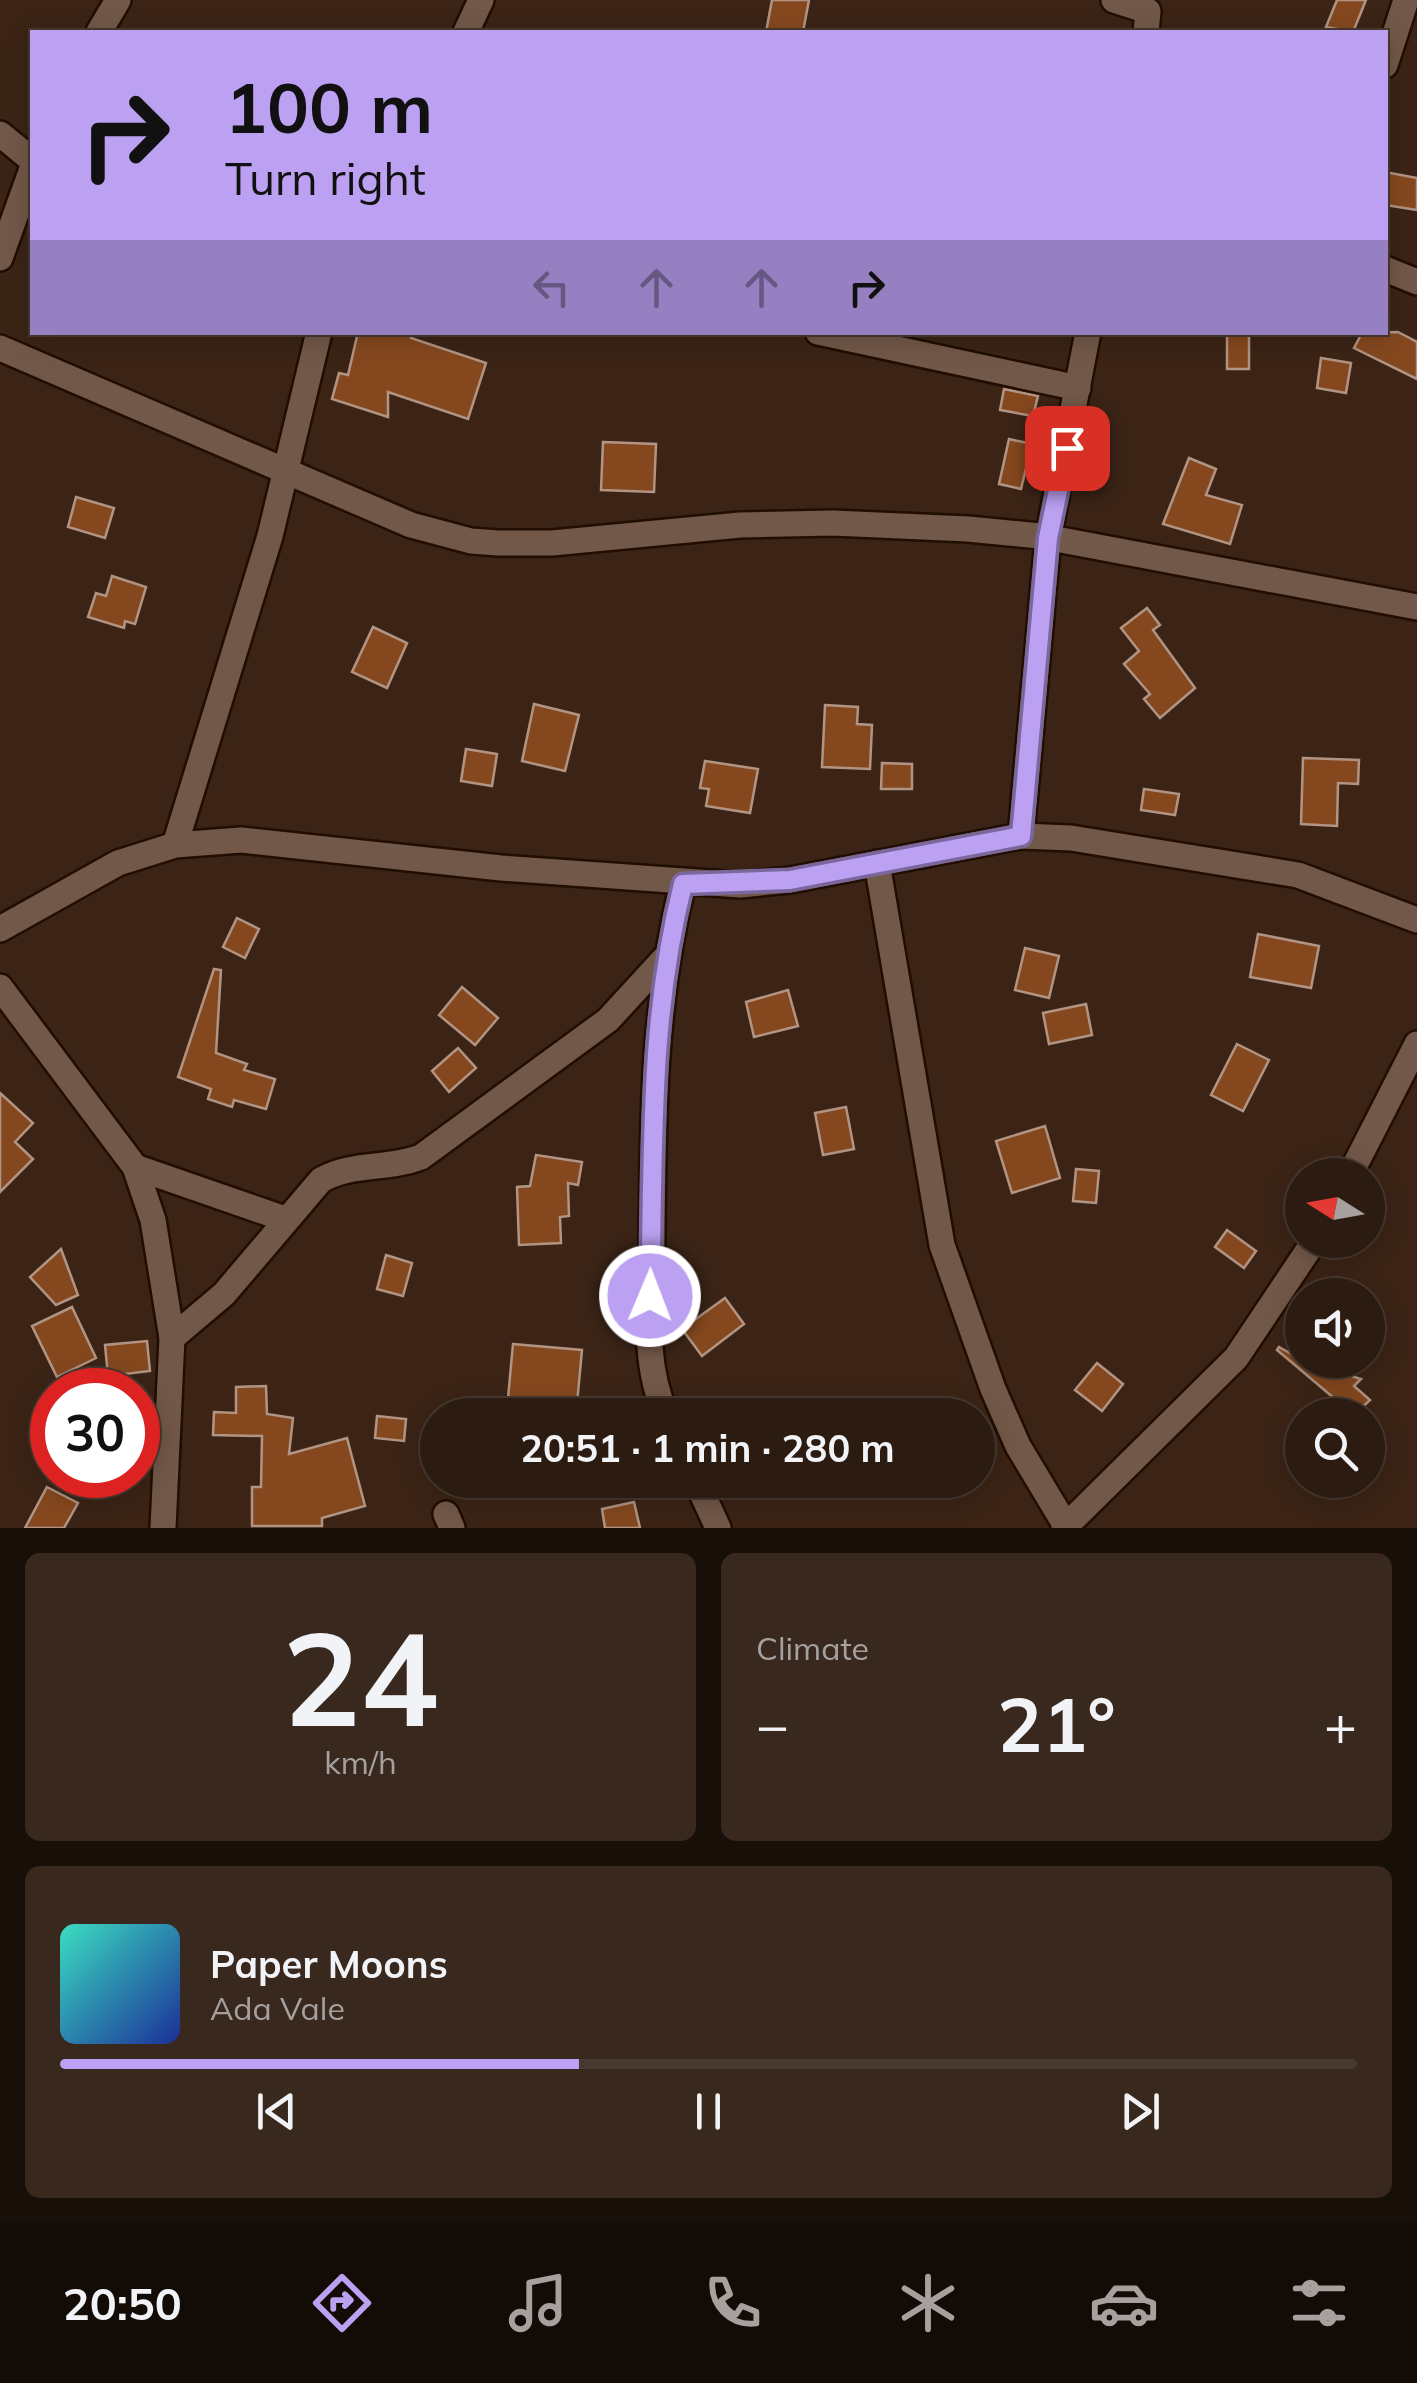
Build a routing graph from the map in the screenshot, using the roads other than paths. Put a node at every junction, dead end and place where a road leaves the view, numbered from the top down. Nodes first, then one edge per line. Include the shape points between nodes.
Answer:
1 (118, 0) edge
2 (481, 0) edge
3 (1114, 0) edge
4 (1406, 0) edge
5 (1148, 14) edge
6 (1417, 18) edge
7 (99, 30) edge
8 (467, 30) edge
9 (1388, 56) edge
10 (0, 134) edge
11 (30, 158) edge
12 (30, 174) edge
13 (0, 258) edge
14 (1388, 271) edge
15 (1417, 282) edge
16 (318, 335) edge
17 (832, 335) edge
18 (1087, 335) edge
19 (0, 348) edge
20 (1078, 388) junction
21 (286, 470) junction
22 (1048, 538) junction
23 (1417, 607) edge
24 (1021, 836) junction
25 (175, 845) junction
26 (876, 863) junction
27 (683, 884) junction
28 (1417, 920) edge
29 (0, 929) edge
30 (664, 960) junction
31 (0, 987) edge
32 (1417, 1044) edge
33 (1359, 1158) edge
34 (134, 1167) junction
35 (285, 1220) junction
36 (1303, 1258) edge
37 (172, 1338) junction
38 (661, 1398) edge
39 (704, 1498) edge
40 (1065, 1527) edge
41 (163, 1528) edge
42 (718, 1528) edge

1 - 7 street
2 - 8 street
3 - 5 street
4 - 6 street
4 - 9 street
10 - 11 street
12 - 13 street
14 - 15 street
16 - 21 street
17 - 20 street
18 - 20 street
19 - 21 street
20 - 22 street
21 - 22 street via 410,525 471,541 552,544 833,522
21 - 25 street
22 - 23 street
22 - 24 street
24 - 26 street
24 - 28 street via 1123,843 1298,875
25 - 27 street via 310,845
25 - 29 street via 118,863
26 - 27 street via 790,880
26 - 40 street via 942,1245 1005,1418
27 - 30 street
30 - 35 street via 608,1020 480,1118 400,1165 340,1169
30 - 38 street via 652,1097 649,1360
31 - 34 street
32 - 33 street
34 - 35 street
34 - 37 street via 153,1220
35 - 37 street via 224,1294
36 - 40 street via 1236,1358
37 - 41 street
39 - 42 street

